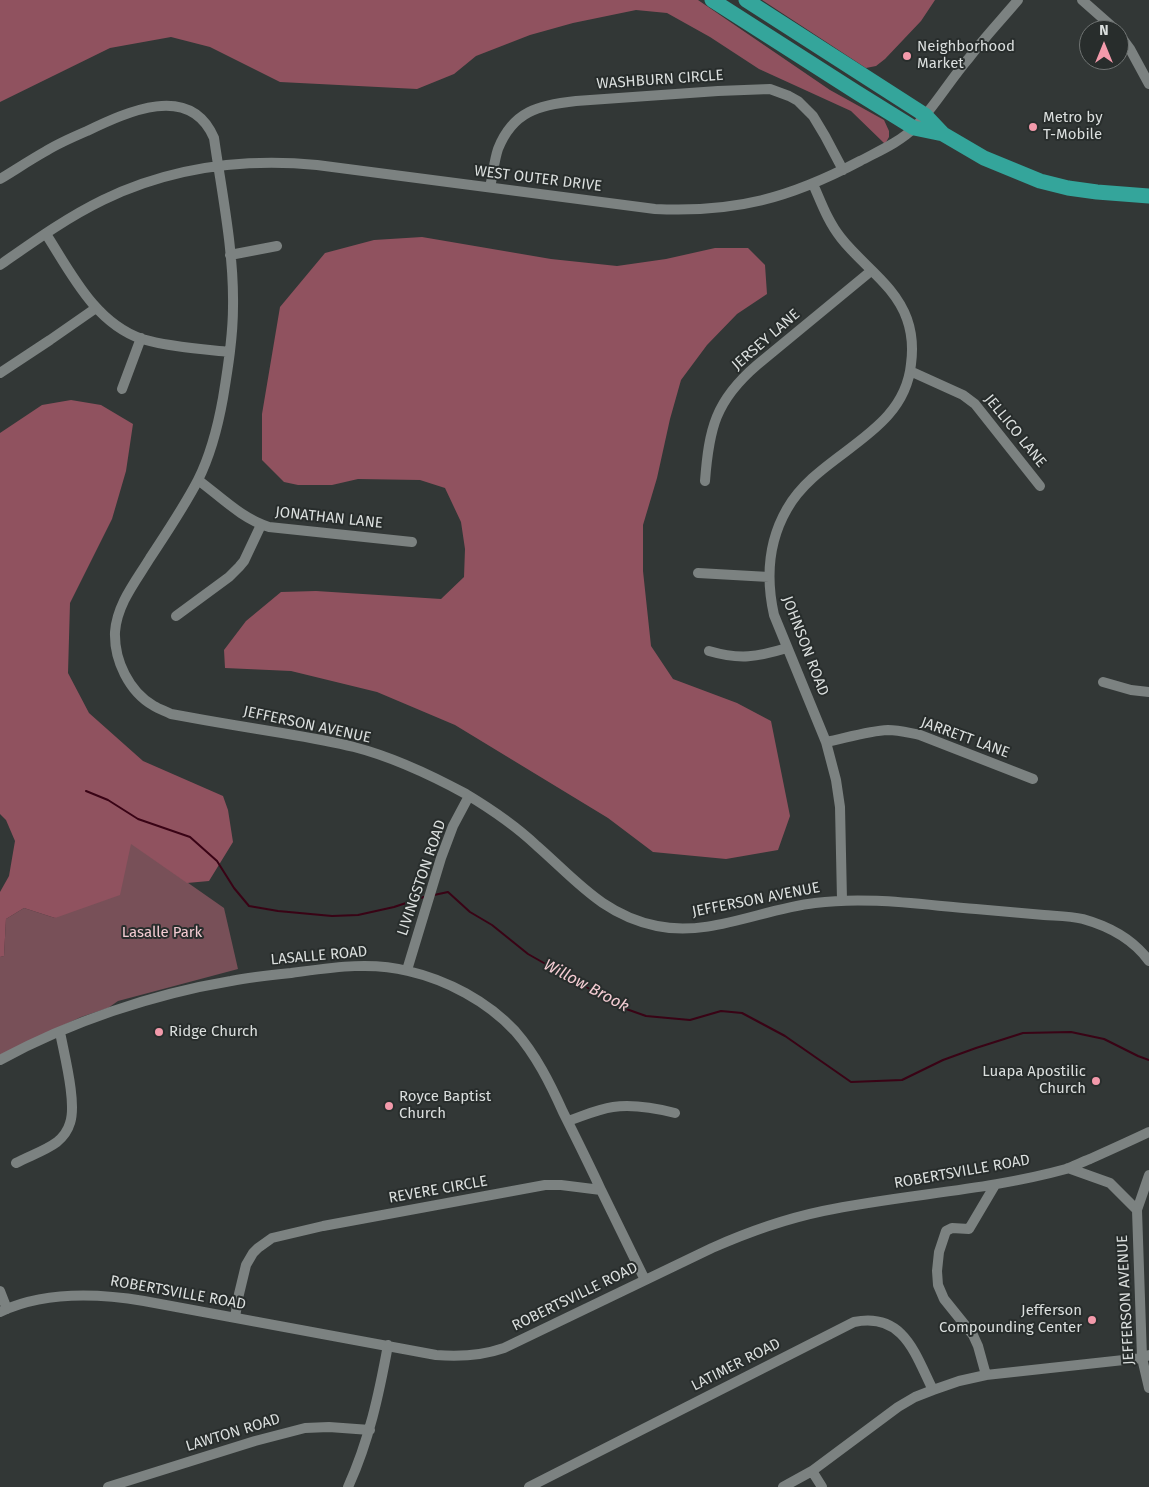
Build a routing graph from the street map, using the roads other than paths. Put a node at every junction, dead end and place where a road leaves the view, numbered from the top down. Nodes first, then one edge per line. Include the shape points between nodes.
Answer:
1 (712, 0) edge
2 (746, 0) edge
3 (1018, 0) edge
4 (1082, 0) edge
5 (1105, 20) edge
6 (1129, 49) edge
7 (1149, 84) edge
8 (924, 115) junction
9 (914, 128) junction
10 (943, 134) junction
11 (218, 166) junction
12 (843, 170) junction
13 (0, 179) edge
14 (813, 184) junction
15 (490, 188) junction
16 (1149, 196) edge
17 (46, 234) junction
18 (277, 246) dead end
19 (230, 255) junction
20 (0, 265) edge
21 (872, 271) junction
22 (96, 308) junction
23 (141, 338) junction
24 (229, 352) junction
25 (910, 371) junction
26 (0, 373) edge
27 (122, 389) dead end
28 (198, 480) junction
29 (705, 482) dead end
30 (1040, 486) dead end
31 (261, 525) junction
32 (412, 542) dead end
33 (698, 573) dead end
34 (769, 577) junction
35 (176, 616) dead end
36 (787, 648) junction
37 (709, 651) dead end
38 (1103, 682) dead end
39 (1149, 692) edge
40 (826, 742) junction
41 (1033, 779) dead end
42 (469, 796) junction
43 (842, 900) junction
44 (1149, 961) edge
45 (407, 970) junction
46 (60, 1032) junction
47 (0, 1060) edge
48 (675, 1113) dead end
49 (568, 1121) junction
50 (1149, 1132) edge
51 (16, 1163) dead end
52 (1068, 1168) junction
53 (1149, 1175) edge
54 (995, 1185) junction
55 (601, 1190) junction
56 (1137, 1210) junction
57 (645, 1280) junction
58 (0, 1291) edge
59 (3, 1311) edge
60 (235, 1318) junction
61 (388, 1345) junction
62 (1145, 1357) edge
63 (986, 1375) junction
64 (1149, 1388) edge
65 (933, 1390) junction
66 (370, 1430) junction
67 (812, 1471) junction
68 (108, 1487) edge
69 (348, 1487) edge
70 (528, 1487) edge
71 (783, 1487) edge
72 (822, 1487) edge

1 - 9 highway
2 - 8 highway
3 - 8 street, WEST OUTER DRIVE
4 - 5 street
6 - 7 street
8 - 9 street, WEST OUTER DRIVE
8 - 10 highway
9 - 10 highway
9 - 12 street, WEST OUTER DRIVE via 889,146
10 - 16 highway via 984,158 1040,181 1068,188
11 - 13 street, JEFFERSON AVENUE via 214,138 202,119 188,109 150,106 56,145
11 - 15 street, WEST OUTER DRIVE via 308,164
11 - 17 street, WEST OUTER DRIVE via 178,173 128,189 102,200
11 - 19 street, JEFFERSON AVENUE
12 - 14 street, WEST OUTER DRIVE
12 - 15 street, WASHBURN CIRCLE via 813,116 798,101 770,89 718,91 576,101 537,108 512,126 503,139
14 - 15 street, WEST OUTER DRIVE via 754,202 691,210 655,209
14 - 21 street, JOHNSON ROAD via 827,217
17 - 20 street, WEST OUTER DRIVE
17 - 22 street
18 - 19 street
19 - 24 street, JEFFERSON AVENUE via 233,308
21 - 25 street, JOHNSON ROAD via 895,296 907,319 912,343
21 - 29 street, JERSEY LANE via 734,387 712,429
22 - 23 street via 124,330
22 - 26 street
23 - 24 street
23 - 27 street
24 - 28 street, JEFFERSON AVENUE via 218,425
25 - 30 street, JELLICO LANE via 963,395 975,404
25 - 34 street, JOHNSON ROAD via 899,402 889,416 813,478 787,508 776,530
28 - 31 street, JONATHAN LANE
28 - 42 street, JEFFERSON AVENUE via 126,595 117,619 115,633 120,664 142,698 171,714 363,750 429,775
31 - 32 street, JONATHAN LANE
31 - 35 street via 240,568
33 - 34 street
34 - 36 street, JOHNSON ROAD via 774,615
36 - 37 street via 760,656 740,657
36 - 40 street, JOHNSON ROAD
38 - 39 street
40 - 41 street, JARRETT LANE via 876,732 901,731 920,735
40 - 43 street, JOHNSON ROAD via 840,807
42 - 43 street, JEFFERSON AVENUE via 524,835 605,906 634,920 657,926 705,928 791,906
42 - 45 street, LIVINGSTON ROAD via 441,858
43 - 44 street, JEFFERSON AVENUE via 1078,918 1122,936
45 - 46 street, LASALLE ROAD via 355,966 232,980 131,1006
45 - 49 street, LASALLE ROAD via 453,986 496,1014 514,1031 540,1066
46 - 47 street, LASALLE ROAD
46 - 51 street via 72,1101 70,1123 56,1142
48 - 49 street via 623,1106
49 - 55 street, LASALLE ROAD
50 - 52 street, ROBERTSVILLE ROAD
52 - 54 street, ROBERTSVILLE ROAD
52 - 56 street via 1110,1183
53 - 56 street, JEFFERSON AVENUE
54 - 57 street, ROBERTSVILLE ROAD via 825,1210 778,1222 712,1248
54 - 63 street via 969,1228 946,1231 938,1261 938,1285 944,1299 978,1346
55 - 57 street
55 - 60 street, REVERE CIRCLE via 545,1185 272,1238 252,1253 246,1264
56 - 62 street, JEFFERSON AVENUE
57 - 61 street, ROBERTSVILLE ROAD via 533,1335 488,1353 436,1355
58 - 59 street
59 - 60 street, ROBERTSVILLE ROAD via 52,1298 91,1295 125,1297
60 - 61 street, ROBERTSVILLE ROAD
61 - 66 street
62 - 63 street
62 - 64 street, JEFFERSON AVENUE
63 - 65 street
65 - 67 street via 898,1407
65 - 70 street, LATIMER ROAD via 902,1333 882,1322 854,1322
66 - 68 street, LAWTON ROAD via 305,1428
66 - 69 street
67 - 71 street
67 - 72 street

